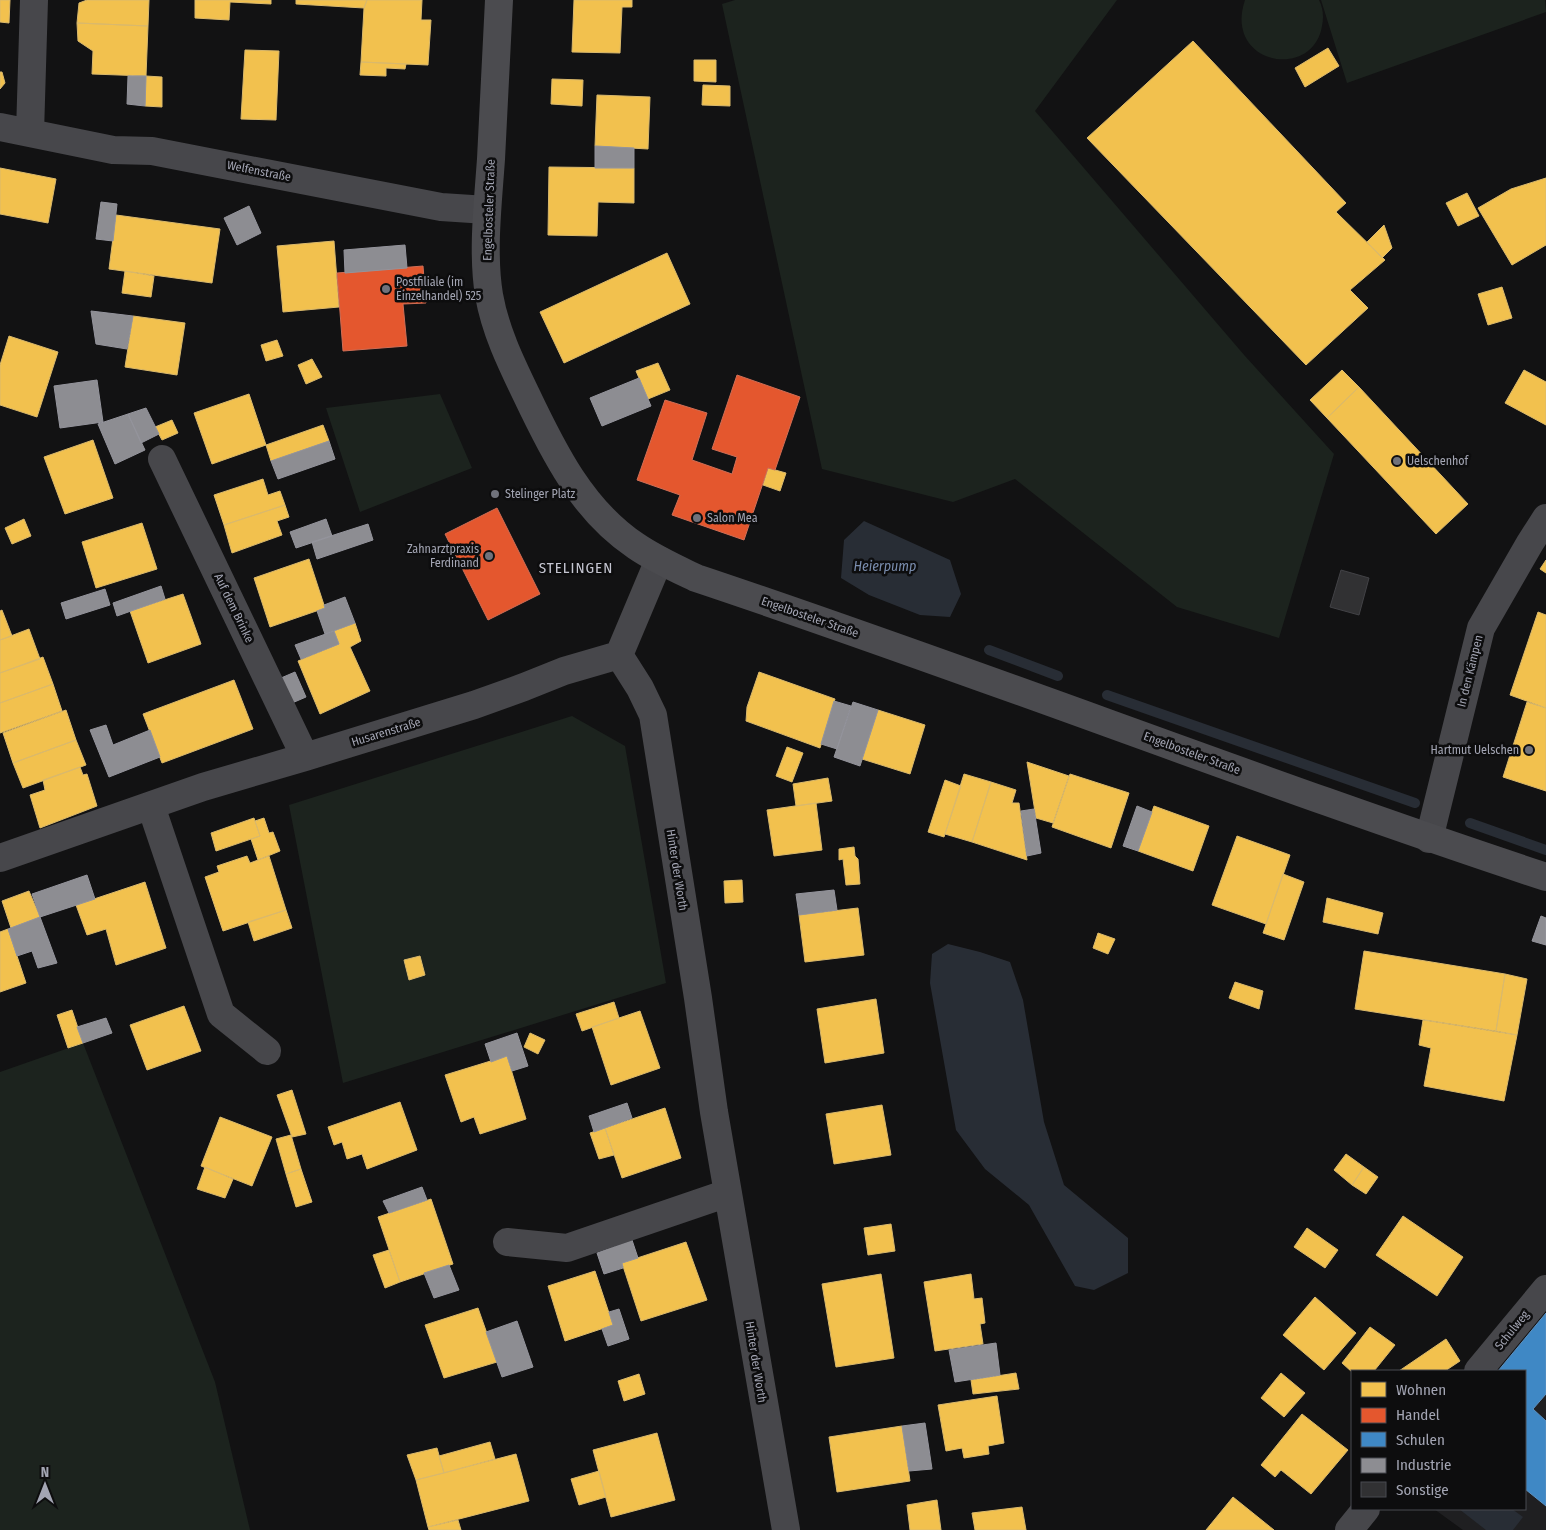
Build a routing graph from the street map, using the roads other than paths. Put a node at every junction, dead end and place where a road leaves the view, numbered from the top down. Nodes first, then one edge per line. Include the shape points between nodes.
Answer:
1 (34, 0) edge
2 (498, 0) edge
3 (0, 127) edge
4 (30, 132) junction
5 (487, 210) junction
6 (162, 459) dead end
7 (1546, 518) edge
8 (659, 560) junction
9 (620, 654) junction
10 (305, 758) junction
11 (151, 806) junction
12 (1429, 838) junction
13 (0, 858) edge
14 (1546, 877) edge
15 (267, 1051) dead end
16 (728, 1193) junction
17 (507, 1242) dead end
18 (1546, 1289) edge
19 (1479, 1370) edge
20 (1365, 1510) edge
21 (786, 1530) edge
22 (1349, 1530) edge

1 - 4 street
2 - 5 street, Engelbosteler Straße
3 - 4 street, Welfenstraße
4 - 5 street, Welfenstraße via 113,150 161,153 441,207
5 - 8 street, Engelbosteler Straße via 489,296 499,335 535,413 568,475 588,502 634,545
6 - 10 street, Auf dem Brinke
7 - 12 street, In den Kämpen via 1481,628
8 - 9 street
8 - 12 street, Engelbosteler Straße via 696,578
9 - 10 street, Husarenstraße via 474,705
9 - 16 street, Hinter der Worth via 653,715
10 - 11 street, Husarenstraße via 203,787
11 - 13 street, Husarenstraße
11 - 15 street via 221,1014
12 - 14 street, Engelbosteler Straße
16 - 17 street via 567,1248
16 - 21 street, Hinter der Worth
18 - 19 street, Schulweg
20 - 22 street

